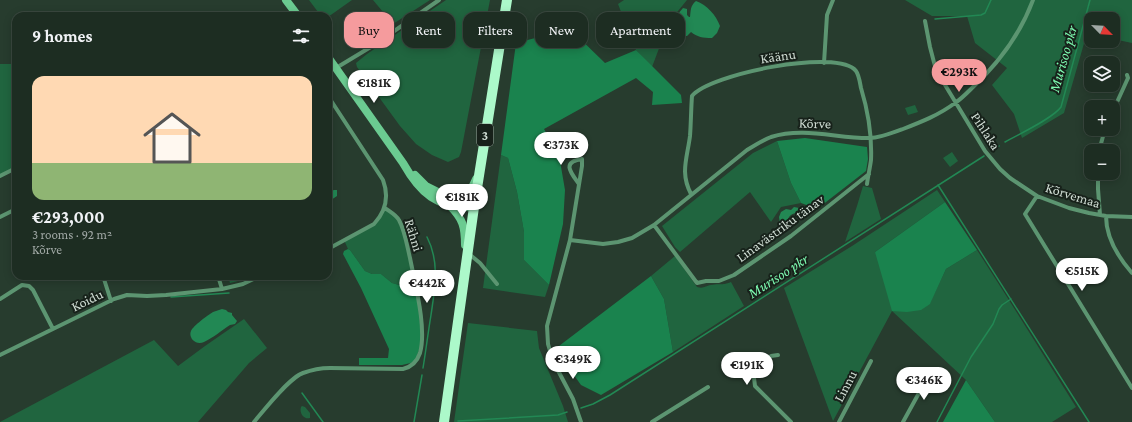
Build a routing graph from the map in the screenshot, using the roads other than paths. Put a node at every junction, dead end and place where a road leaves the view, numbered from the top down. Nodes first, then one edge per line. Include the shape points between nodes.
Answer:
1 (286, 0) edge
2 (439, 0) edge
3 (507, 0) edge
4 (833, 0) edge
5 (1033, 0) edge
6 (295, 12) edge
7 (925, 21) dead end
8 (332, 63) edge
9 (824, 63) junction
10 (336, 68) junction
11 (1127, 75) dead end
12 (1118, 100) edge
13 (332, 102) edge
14 (956, 103) junction
15 (870, 138) junction
16 (403, 163) junction
17 (995, 164) joint
18 (12, 170) edge
19 (479, 173) junction
20 (869, 174) junction
21 (0, 176) edge
22 (1098, 180) edge
23 (579, 184) junction
24 (867, 184) dead end
25 (691, 194) junction
26 (1037, 196) junction
27 (456, 198) junction
28 (450, 206) junction
29 (474, 207) junction
30 (385, 208) junction
31 (12, 211) edge
32 (1100, 215) junction
33 (1106, 216) junction
34 (0, 217) edge
35 (1132, 217) edge
36 (654, 225) junction
37 (570, 240) junction
38 (332, 247) edge
39 (466, 257) junction
40 (1132, 273) edge
41 (104, 280) edge
42 (219, 280) edge
43 (252, 280) edge
44 (497, 284) dead end
45 (222, 289) junction
46 (0, 299) edge
47 (111, 301) junction
48 (53, 328) junction
49 (778, 354) dead end
50 (0, 355) edge
51 (871, 360) dead end
52 (930, 373) dead end
53 (708, 387) dead end
54 (1132, 388) edge
55 (254, 422) edge
56 (444, 422) edge
57 (581, 422) edge
58 (652, 422) edge
59 (791, 422) edge
60 (839, 422) edge
61 (903, 422) edge

1 - 6 main road
2 - 10 street
3 - 19 highway, 3
4 - 9 street via 827,15
5 - 14 street, Kõrve via 1007,49 982,79
7 - 14 street, Pihlaka via 936,70
8 - 10 main road
9 - 15 street, Käänu via 843,64 857,72
9 - 25 street, Käänu via 772,66 737,74 695,91 692,96 684,175
10 - 16 main road
11 - 12 street
13 - 30 street via 383,180 387,196
14 - 15 street, Kõrve via 917,124
14 - 17 street, Pihlaka
15 - 20 street, Käänu
15 - 25 street, Kõrve via 808,132 772,137 748,150
16 - 27 main road via 426,186
16 - 28 main road via 426,194 437,202
17 - 26 street, Kõrvemaa via 1010,178
18 - 21 street
19 - 27 main road via 467,194
19 - 29 highway, 3
20 - 24 street, Käänu
20 - 36 street, Linavästriku tänav via 791,236 734,275 719,281 697,283
22 - 32 street
23 - 23 street via 582,159 574,160 569,168
23 - 37 street
25 - 36 street, Kõrve
26 - 32 street, Kõrvemaa via 1069,208
26 - 54 street via 1025,214
27 - 29 main road
28 - 29 main road
28 - 39 main road via 462,221
29 - 39 highway, 3
30 - 38 street via 374,224
30 - 55 street, Rähni via 400,221 405,238 420,314 420,354 415,362 403,368 330,368 303,373 283,389
31 - 34 street
32 - 33 street, Kõrvemaa
33 - 35 street, Kõrvemaa
33 - 40 street via 1108,234
36 - 37 street, Kõrve via 632,238 618,242 603,244
37 - 57 street via 547,326 548,344 553,361 573,399
39 - 44 street via 480,263
39 - 56 highway, 3
41 - 47 street
42 - 45 street
43 - 45 street, Koidu
45 - 47 street, Koidu via 166,295 127,295
46 - 48 street via 22,286 30,286
47 - 48 street, Koidu
48 - 50 street, Koidu
49 - 59 street via 755,368 755,386
51 - 60 street, Linnu
52 - 61 street
53 - 58 street

